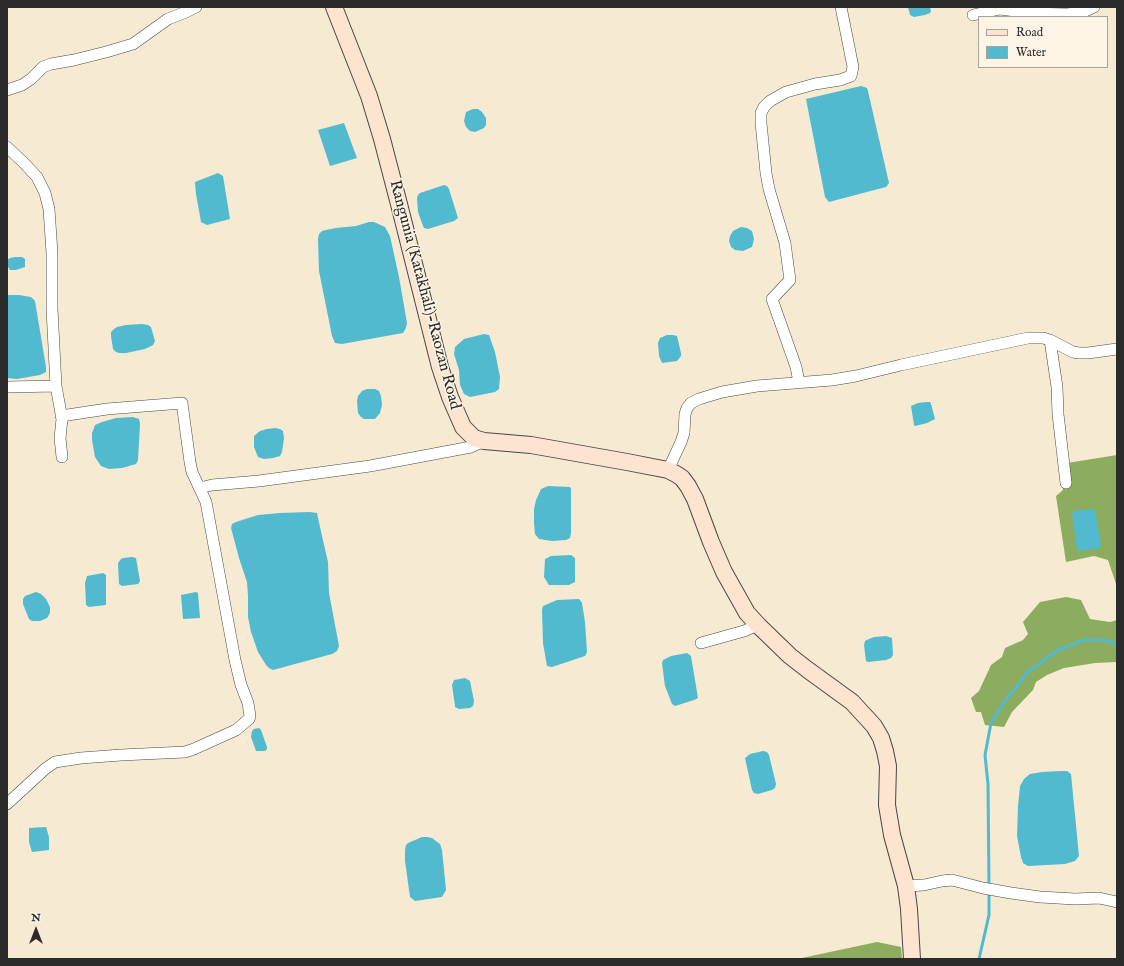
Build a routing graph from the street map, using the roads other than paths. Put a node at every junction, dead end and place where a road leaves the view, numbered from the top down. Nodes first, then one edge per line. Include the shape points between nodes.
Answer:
1 (196, 7) edge
2 (334, 7) edge
3 (841, 7) edge
4 (1094, 7) edge
5 (1003, 8) edge
6 (973, 15) dead end
7 (7, 90) edge
8 (7, 147) edge
9 (1050, 340) junction
10 (1117, 349) edge
11 (797, 382) junction
12 (56, 386) junction
13 (7, 387) edge
14 (61, 416) junction
15 (484, 441) junction
16 (62, 457) dead end
17 (668, 470) junction
18 (1066, 484) dead end
19 (200, 488) junction
20 (758, 625) junction
21 (701, 643) dead end
22 (7, 804) edge
23 (906, 886) junction
24 (1117, 902) edge
25 (912, 958) edge

1 - 7 street via 168,19 133,44 51,64 43,67 22,85
2 - 15 main road, Rangunia (Katakhali)-Raozan Road via 369,96 382,139 433,341 450,397 462,427 474,438
3 - 11 street via 853,67 851,76 786,92 770,101 761,113 766,174 785,243 790,280 772,299 796,367
4 - 5 street via 1083,12 1067,14 1032,13
5 - 6 street
8 - 12 street via 37,177 46,193 52,252
9 - 10 street via 1079,353
9 - 11 street via 1028,338 856,376
9 - 18 street
11 - 17 street via 742,388 699,398 691,403 685,414 681,442
12 - 13 street
12 - 14 street
14 - 16 street
14 - 19 street via 107,409 182,403 192,472
15 - 17 main road, Rangunia (Katakhali)-Raozan Road via 546,447
15 - 19 street via 470,447 352,469
17 - 20 main road, Rangunia (Katakhali)-Raozan Road via 682,478 688,486 724,572 747,613
19 - 22 street via 206,502 235,660 248,703 249,719 236,730 185,752 121,754 55,762
20 - 21 street
20 - 23 main road, Rangunia (Katakhali)-Raozan Road via 790,656 852,702 874,726 881,738 888,766 889,821
23 - 24 street via 952,880 997,891 1040,897 1099,898
23 - 25 main road, Rangunia (Katakhali)-Raozan Road

